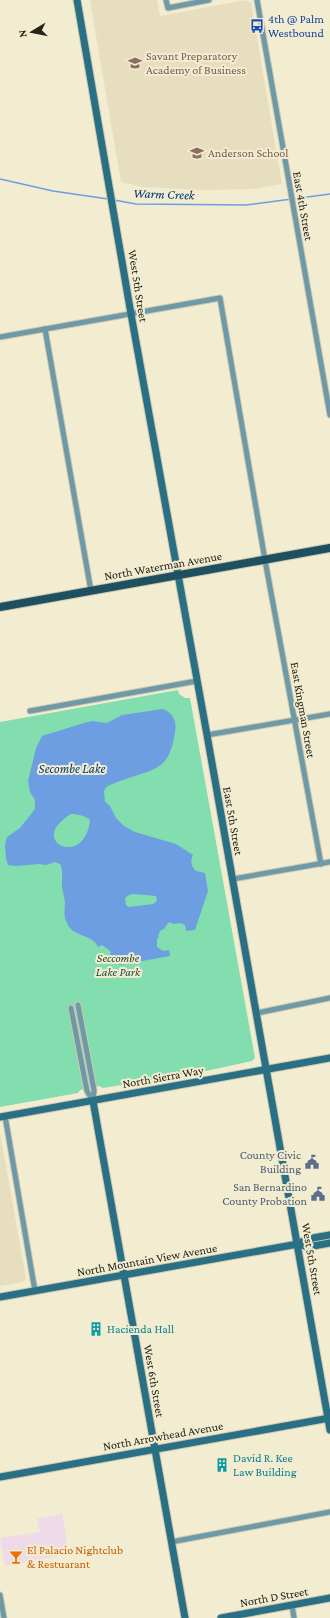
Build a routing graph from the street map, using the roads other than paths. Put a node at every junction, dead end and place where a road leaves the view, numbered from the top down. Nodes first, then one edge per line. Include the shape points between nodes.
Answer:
1 (77, 0) edge
2 (166, 0) edge
3 (209, 0) edge
4 (257, 0) edge
5 (131, 314) junction
6 (45, 329) junction
7 (0, 337) edge
8 (330, 416) edge
9 (330, 548) edge
10 (265, 560) junction
11 (177, 576) junction
12 (91, 591) junction
13 (0, 605) edge
14 (197, 681) junction
15 (30, 711) dead end
16 (330, 714) edge
17 (294, 720) junction
18 (207, 735) junction
19 (330, 862) edge
20 (321, 864) junction
21 (233, 879) junction
22 (330, 998) edge
23 (78, 1005) dead end
24 (71, 1008) dead end
25 (257, 1013) junction
26 (330, 1058) edge
27 (266, 1070) junction
28 (93, 1100) junction
29 (2, 1117) edge
30 (330, 1235) edge
31 (330, 1243) edge
32 (298, 1244) junction
33 (124, 1275) junction
34 (35, 1291) junction
35 (0, 1297) edge
36 (329, 1418) edge
37 (330, 1430) edge
38 (155, 1449) junction
39 (0, 1477) edge
40 (330, 1512) edge
41 (171, 1542) junction
42 (0, 1596) edge
43 (330, 1598) edge
44 (292, 1605) junction
45 (4, 1618) edge
46 (185, 1618) edge
47 (221, 1618) edge
48 (294, 1618) edge

1 - 5 street, West 5th Street
2 - 3 street via 168,8
4 - 8 street, East 4th Street
5 - 6 street
5 - 10 street, East Kingman Street via 220,298
5 - 11 street, West 5th Street
6 - 7 street
6 - 12 street
9 - 10 main road, North Waterman Avenue
10 - 11 main road, North Waterman Avenue
10 - 17 street, East Kingman Street
11 - 12 main road, North Waterman Avenue
11 - 14 street, East 5th Street
12 - 13 main road, North Waterman Avenue
14 - 15 street
14 - 18 street, East 5th Street
16 - 17 street
17 - 18 street
17 - 20 street, East Kingman Street
18 - 21 street, East 5th Street
19 - 20 street
20 - 21 street
21 - 25 street, East 5th Street
22 - 25 street
23 - 28 street via 94,1090
24 - 28 street via 87,1091
25 - 27 street, East 5th Street
26 - 27 street, North Sierra Way
27 - 28 street, North Sierra Way
27 - 32 street, West 5th Street
28 - 29 street, North Sierra Way
28 - 33 street, West 6th Street
29 - 34 street
30 - 32 street, North Mountain View Avenue via 307,1239
31 - 32 street, North Mountain View Avenue via 308,1247
32 - 33 street, North Mountain View Avenue
32 - 36 street, West 5th Street
33 - 34 street, North Mountain View Avenue
33 - 38 street, West 6th Street
34 - 35 street, North Mountain View Avenue
36 - 37 street, West 5th Street
36 - 38 street, North Arrowhead Avenue
38 - 39 street, North Arrowhead Avenue
38 - 41 street, West 6th Street
40 - 41 street
41 - 46 street, West 6th Street
42 - 45 street
43 - 44 street, North D Street
44 - 47 street, North D Street
44 - 48 street

